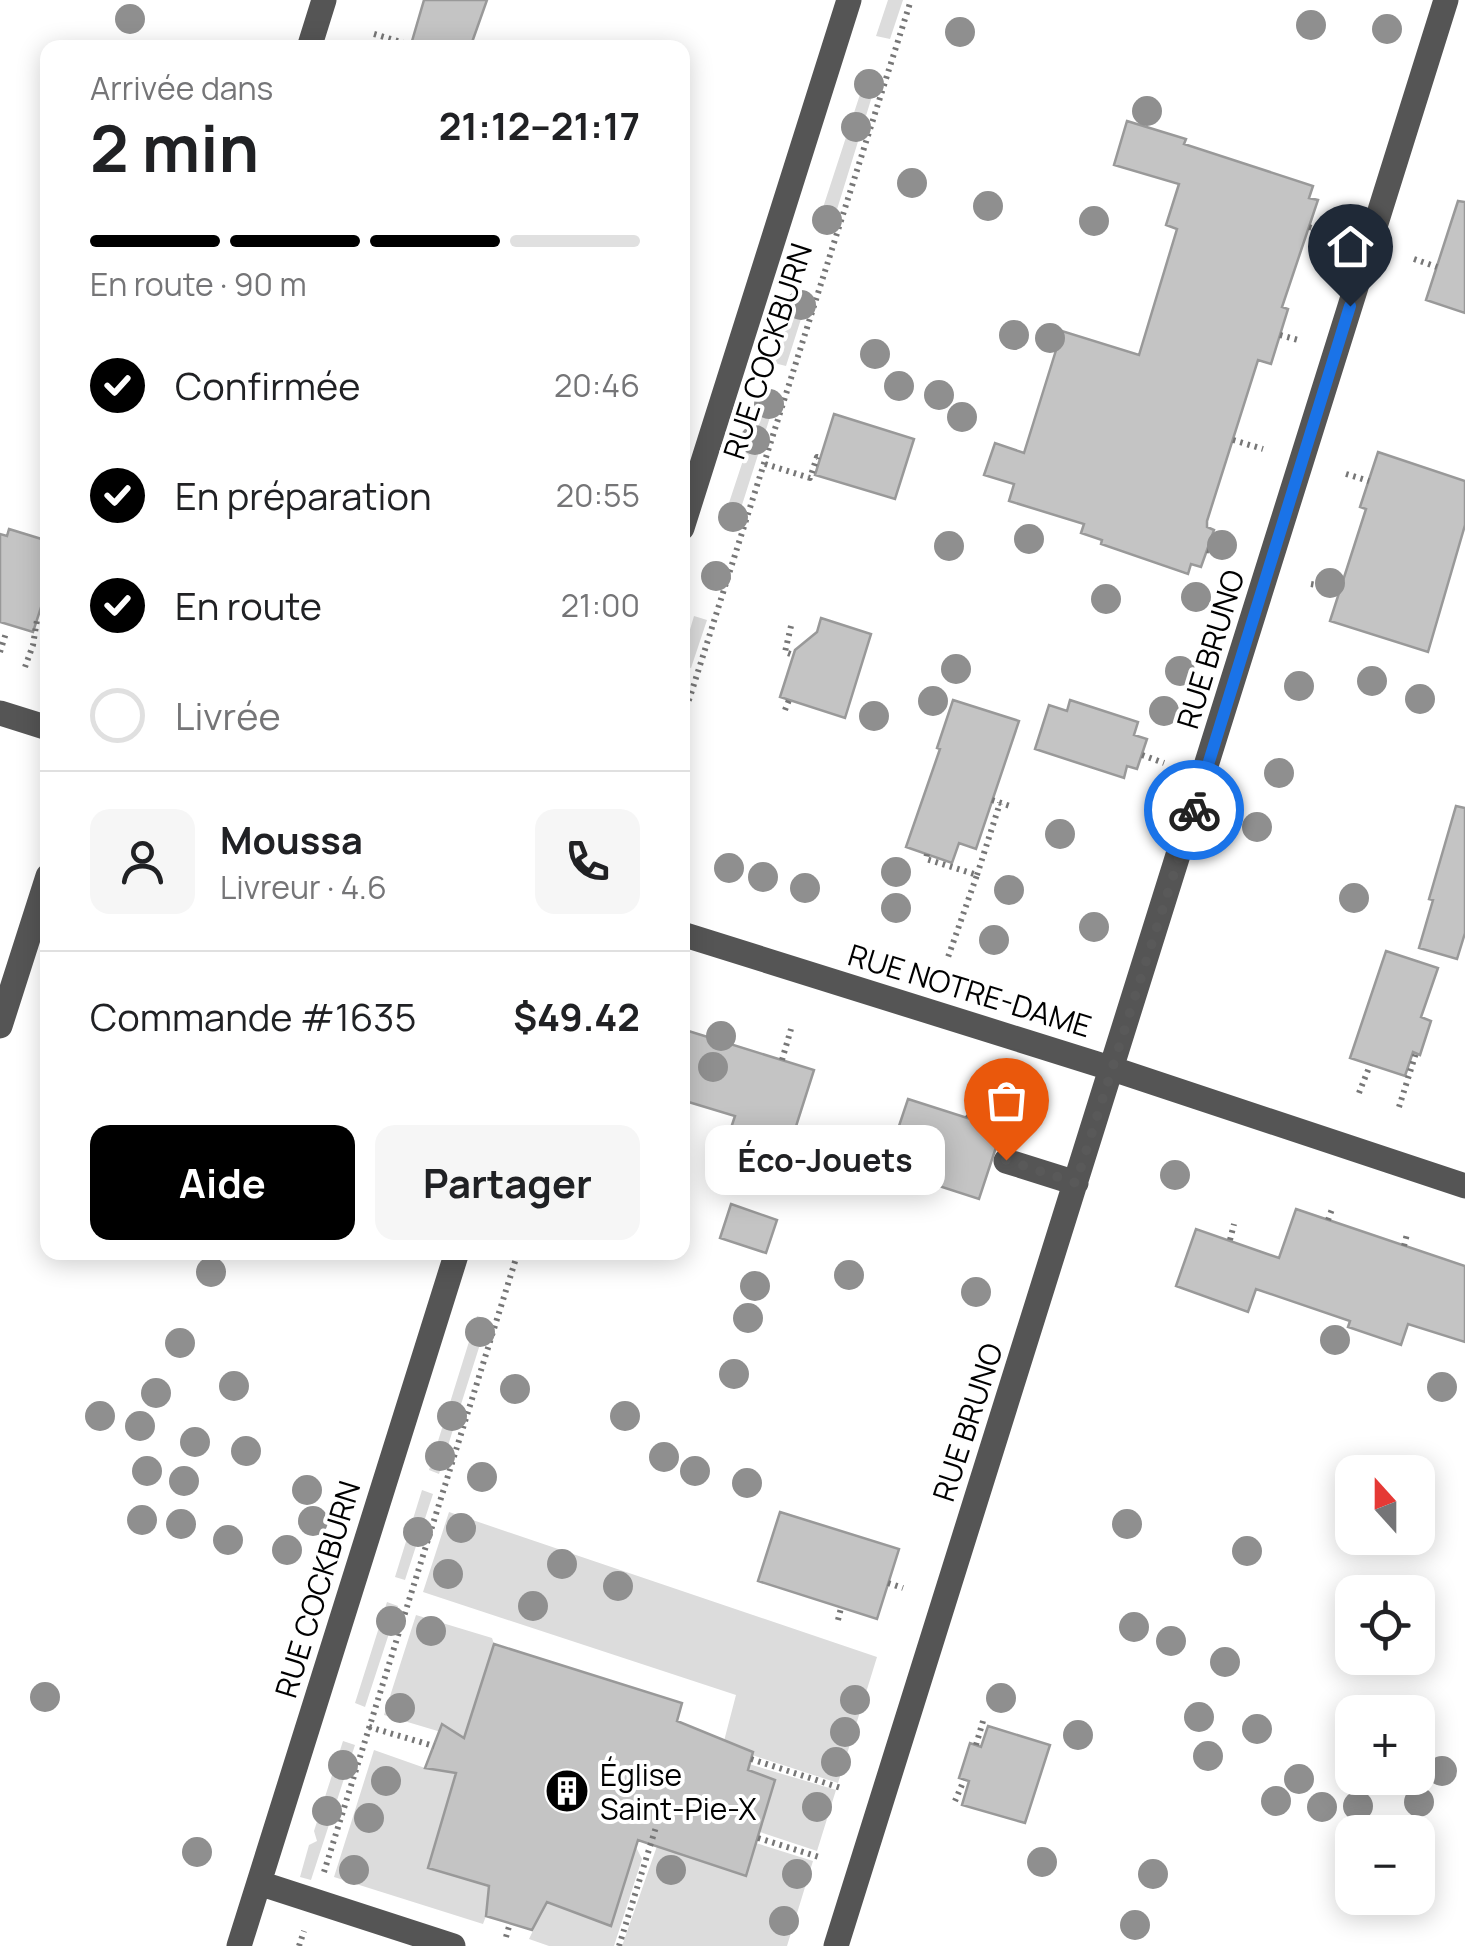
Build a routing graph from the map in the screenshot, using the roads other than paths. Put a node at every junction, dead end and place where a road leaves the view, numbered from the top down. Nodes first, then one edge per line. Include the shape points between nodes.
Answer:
1 (324, 0) edge
2 (849, 0) edge
3 (1446, 0) edge
4 (312, 40) edge
5 (690, 503) edge
6 (0, 713) edge
7 (40, 726) edge
8 (40, 901) edge
9 (690, 937) edge
10 (0, 1026) edge
11 (1113, 1069) junction
12 (1006, 1160) dead end
13 (1076, 1183) junction
14 (1465, 1186) edge
15 (454, 1260) edge
16 (259, 1883) junction
17 (373, 1934) edge
18 (239, 1946) edge
19 (453, 1946) edge
20 (836, 1946) edge

1 - 4 street
2 - 5 street, RUE COCKBURN
3 - 11 street, RUE BRUNO
6 - 7 street
8 - 10 street
9 - 11 street, RUE NOTRE-DAME
11 - 13 street, RUE BRUNO
11 - 14 street, RUE NOTRE-DAME
12 - 13 street
13 - 20 street, RUE BRUNO
15 - 16 street, RUE COCKBURN
16 - 17 street
16 - 18 street, RUE COCKBURN
17 - 19 street

